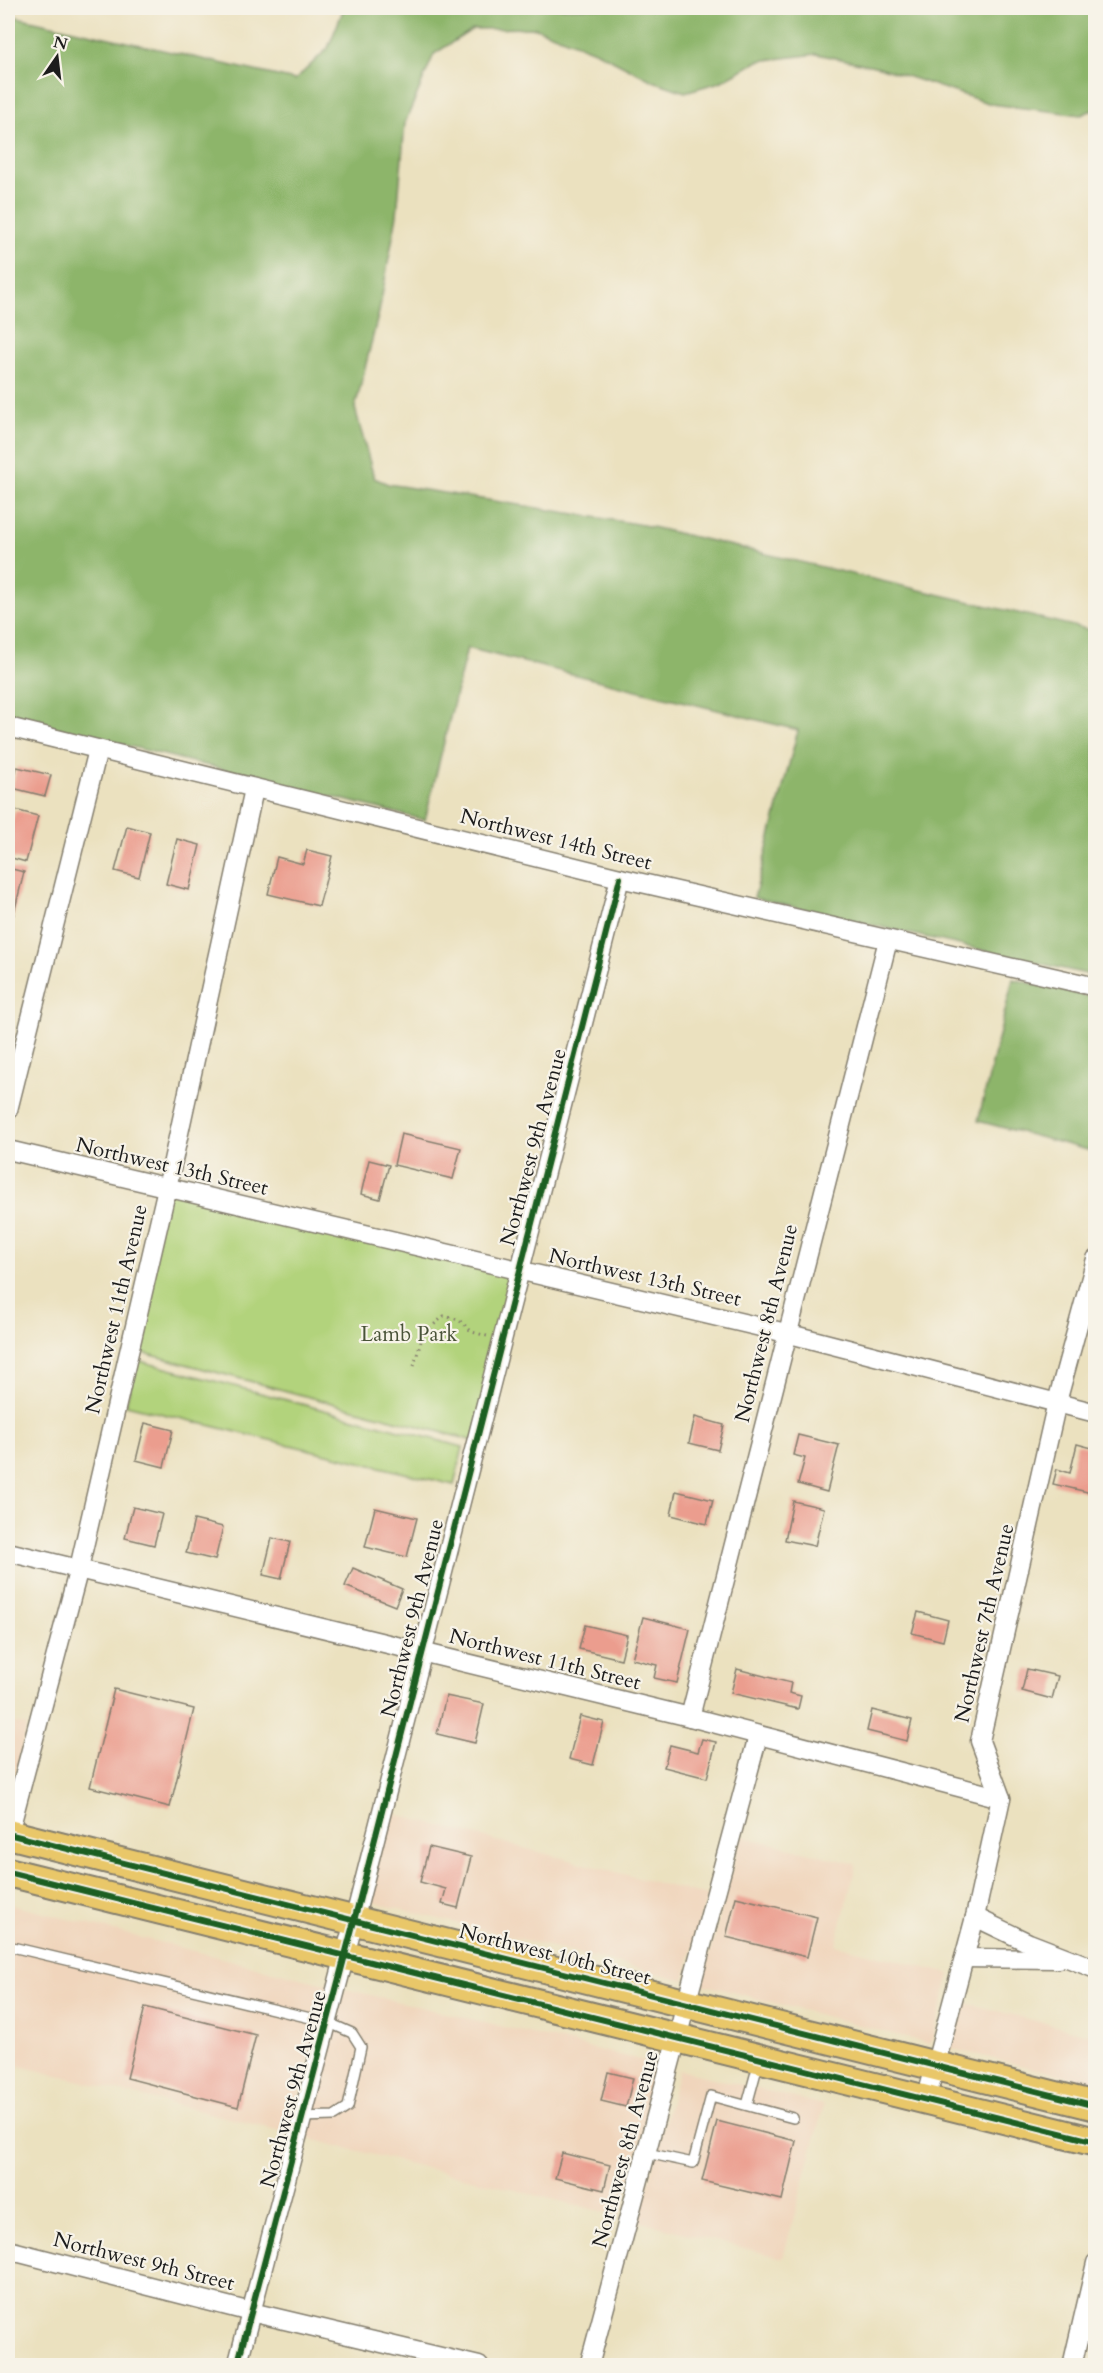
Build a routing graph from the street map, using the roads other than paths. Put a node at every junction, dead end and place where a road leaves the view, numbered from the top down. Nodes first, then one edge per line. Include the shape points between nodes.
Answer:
1 (8, 727) edge
2 (98, 750) junction
3 (254, 789) junction
4 (620, 878) junction
5 (888, 940) junction
6 (1095, 987) edge
7 (8, 1110) edge
8 (8, 1150) edge
9 (167, 1188) junction
10 (1095, 1259) edge
11 (518, 1269) junction
12 (786, 1333) junction
13 (1057, 1402) junction
14 (1095, 1413) edge
15 (8, 1552) edge
16 (79, 1568) junction
17 (421, 1651) junction
18 (690, 1718) junction
19 (758, 1736) junction
20 (14, 1789) edge
21 (1001, 1797) junction
22 (8, 1835) edge
23 (8, 1872) edge
24 (975, 1917) junction
25 (354, 1921) junction
26 (8, 1946) edge
27 (345, 1954) junction
28 (964, 1958) junction
29 (1068, 1959) junction
30 (1095, 1969) edge
31 (687, 2004) junction
32 (327, 2022) junction
33 (678, 2038) junction
34 (759, 2060) junction
35 (935, 2066) junction
36 (926, 2100) junction
37 (747, 2105) junction
38 (1095, 2106) edge
39 (303, 2117) junction
40 (792, 2118) dead end
41 (1095, 2142) edge
42 (647, 2153) junction
43 (8, 2250) edge
44 (1095, 2263) edge
45 (251, 2312) junction
46 (237, 2366) edge
47 (479, 2366) edge
48 (589, 2366) edge
49 (1072, 2366) edge

1 - 2 street, Northwest 14th Street
2 - 3 street, Northwest 14th Street
2 - 7 street
3 - 4 street, Northwest 14th Street
3 - 9 street, Northwest 11th Avenue
4 - 5 street, Northwest 14th Street
4 - 11 street, Northwest 9th Avenue
5 - 6 street, Northwest 14th Street
5 - 12 street, Northwest 8th Avenue
8 - 9 street, Northwest 13th Street
9 - 11 street, Northwest 13th Street
9 - 16 street, Northwest 11th Avenue
10 - 13 street, Northwest 7th Avenue
11 - 12 street, Northwest 13th Street
11 - 17 street, Northwest 9th Avenue
12 - 13 street, Northwest 13th Street
12 - 18 street, Northwest 8th Avenue
13 - 14 street, Northwest 13th Street
13 - 21 street, Northwest 7th Avenue via 980,1742
15 - 16 street, Northwest 11th Street
16 - 17 street, Northwest 11th Street
16 - 20 street, Northwest 11th Avenue
17 - 18 street, Northwest 11th Street
17 - 25 street, Northwest 9th Avenue
18 - 19 street, Northwest 11th Street
19 - 21 street, Northwest 11th Street
19 - 31 street, Northwest 8th Avenue
20 - 22 street, Northwest 11th Avenue
21 - 24 street
22 - 25 highway, Northwest 10th Street
23 - 27 highway
24 - 28 street
24 - 29 street
25 - 27 street, Northwest 9th Avenue
25 - 31 highway, Northwest 10th Street
26 - 32 lane
27 - 32 street, Northwest 9th Avenue
27 - 33 highway
28 - 29 street
28 - 35 street
29 - 30 street
31 - 33 street, Northwest 8th Avenue
31 - 35 highway, Northwest 10th Street
32 - 39 street, Northwest 9th Avenue
32 - 39 lane via 352,2033 361,2047 348,2107 334,2116
33 - 34 highway
33 - 42 street, Northwest 8th Avenue
34 - 36 highway
34 - 37 lane
35 - 36 street
35 - 38 highway, Northwest 10th Street
36 - 41 highway
37 - 40 lane
37 - 42 lane via 711,2096 693,2163
39 - 45 street, Northwest 9th Avenue
42 - 48 street, Northwest 8th Avenue
43 - 45 street, Northwest 9th Street
44 - 49 street
45 - 46 street, Northwest 9th Avenue
45 - 47 street, Northwest 9th Street

